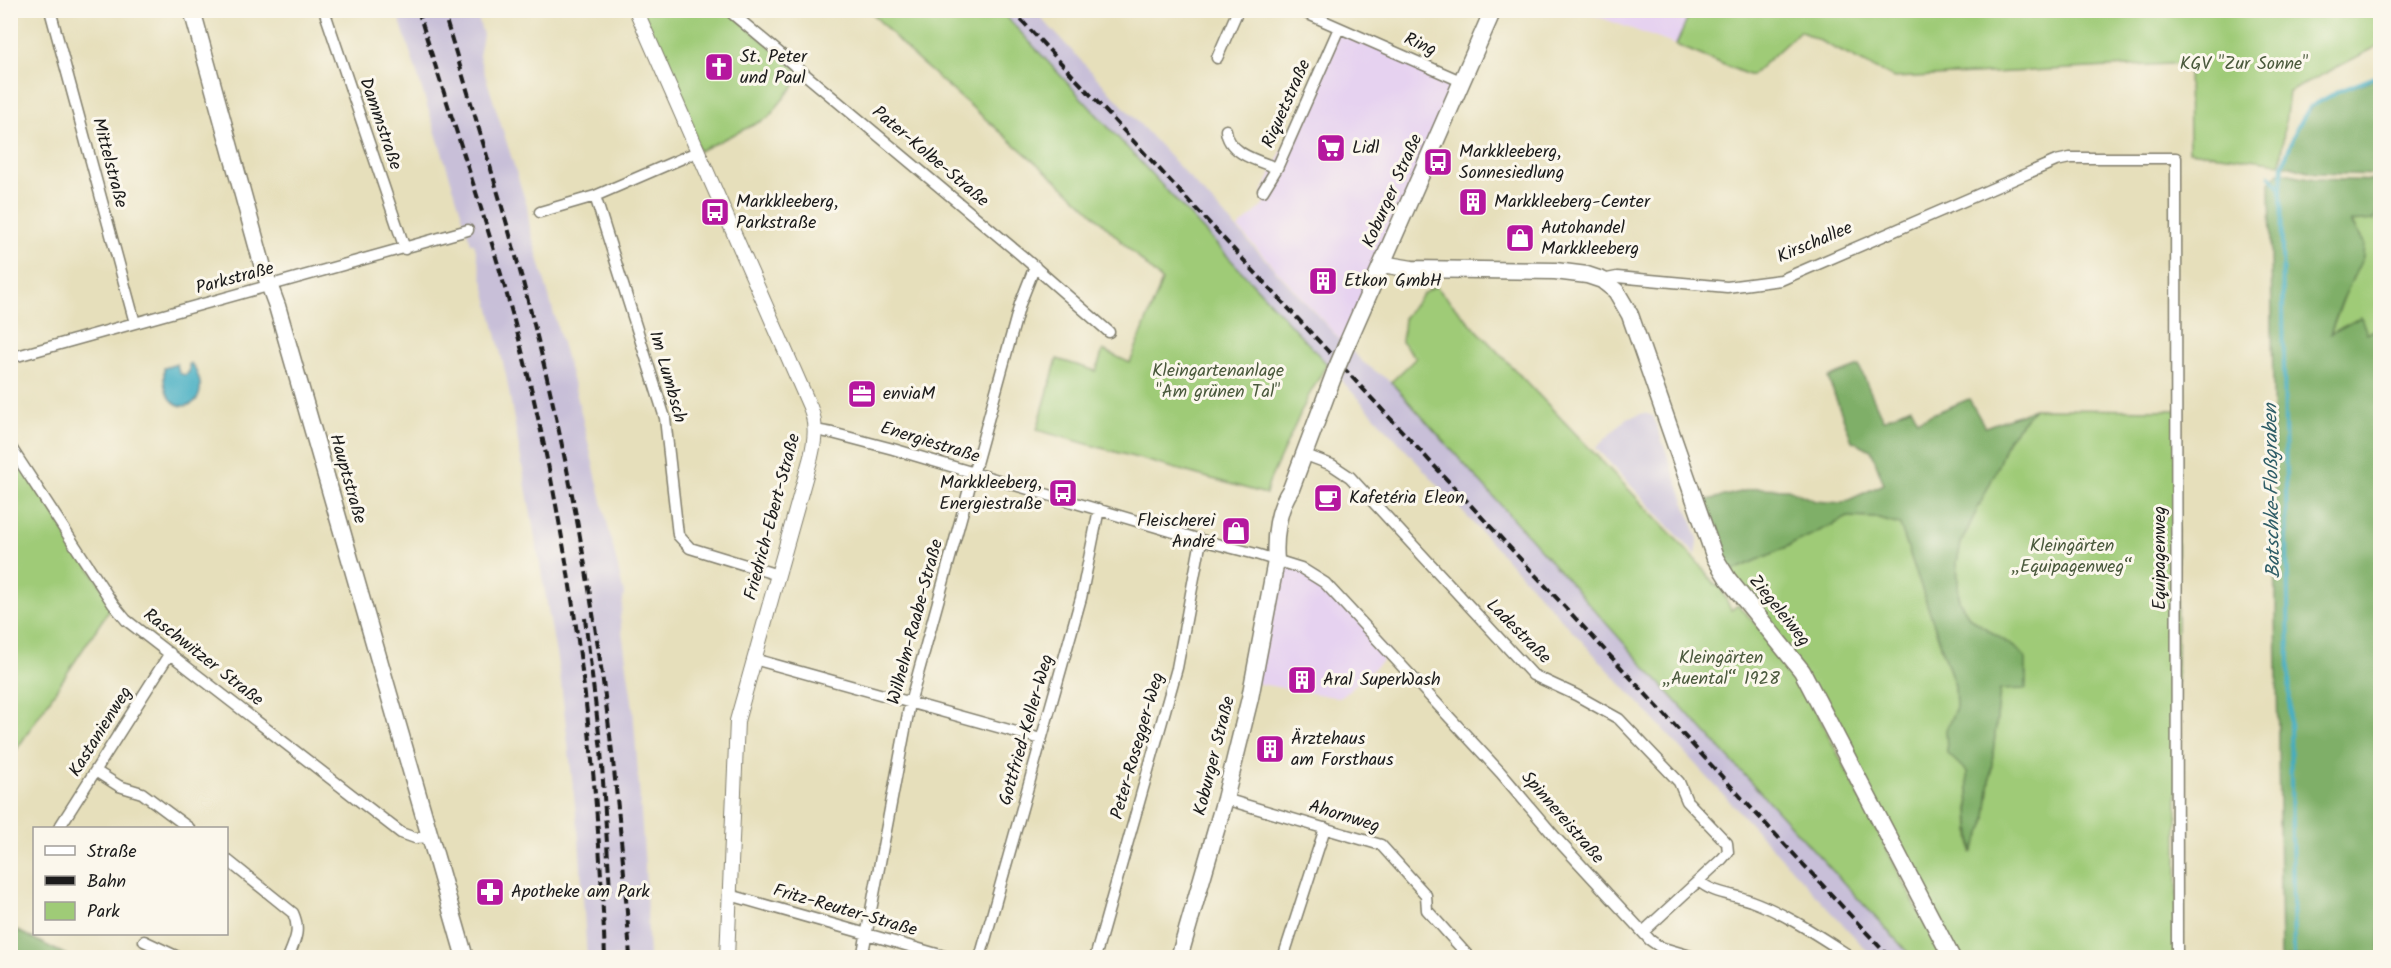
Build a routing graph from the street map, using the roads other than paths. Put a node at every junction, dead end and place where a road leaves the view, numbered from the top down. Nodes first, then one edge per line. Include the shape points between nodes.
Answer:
1 (50, 10) edge
2 (192, 10) edge
3 (324, 10) edge
4 (636, 10) edge
5 (728, 10) edge
6 (1238, 10) edge
7 (1299, 10) edge
8 (1493, 10) edge
9 (1339, 28) junction
10 (1217, 58) dead end
11 (1463, 82) junction
12 (1226, 130) dead end
13 (699, 151) junction
14 (2176, 158) joint
15 (1277, 168) junction
16 (1263, 191) dead end
17 (595, 196) junction
18 (540, 212) dead end
19 (468, 230) dead end
20 (405, 249) junction
21 (1382, 264) junction
22 (1035, 266) junction
23 (1602, 280) junction
24 (270, 287) junction
25 (135, 323) junction
26 (1109, 332) dead end
27 (10, 358) edge
28 (815, 430) junction
29 (10, 446) edge
30 (1303, 454) junction
31 (973, 473) junction
32 (1099, 509) junction
33 (1201, 540) junction
34 (1276, 561) junction
35 (778, 575) junction
36 (170, 653) junction
37 (754, 659) junction
38 (909, 703) junction
39 (1041, 739) junction
40 (97, 772) junction
41 (1225, 799) junction
42 (60, 827) edge
43 (188, 827) edge
44 (1325, 828) junction
45 (430, 837) junction
46 (228, 861) edge
47 (1699, 881) junction
48 (730, 895) junction
49 (1643, 932) junction
50 (866, 933) junction
51 (144, 941) dead end
52 (180, 957) edge
53 (288, 957) edge
54 (465, 957) edge
55 (727, 957) edge
56 (862, 957) edge
57 (951, 957) edge
58 (980, 957) edge
59 (1095, 957) edge
60 (1179, 957) edge
61 (1283, 957) edge
62 (1470, 957) edge
63 (1697, 957) edge
64 (1853, 957) edge
65 (1952, 957) edge
66 (2177, 957) edge

1 - 25 street, Mittelstraße
2 - 24 main road, Hauptstraße
3 - 20 street, Dammstraße
4 - 13 street, Friedrich-Ebert-Straße
5 - 22 street, Pater-Kolbe-Straße
6 - 10 street
7 - 9 street, Ring
8 - 11 main road, Koburger Straße
9 - 11 street, Ring
9 - 15 street, Riquetstraße
11 - 21 main road, Koburger Straße
12 - 15 street via 1231,143 1243,154
13 - 17 street
13 - 28 street, Friedrich-Ebert-Straße via 812,411
14 - 23 street, Kirschallee via 2056,161 1780,280 1727,286 1617,277
14 - 66 street, Equipagenweg
15 - 16 street, Riquetstraße
17 - 18 street
17 - 35 street, Im Lumbsch via 665,418 678,535 690,548
19 - 20 street, Parkstraße
20 - 24 street, Parkstraße
21 - 23 main road, Kirschallee via 1555,271
21 - 30 main road, Koburger Straße, bridge
22 - 26 street, Pater-Kolbe-Straße
22 - 31 street, Wilhelm-Raabe-Straße via 1020,304
23 - 65 main road, Ziegeleiweg via 1616,291 1629,315 1715,558 1802,671
24 - 25 street, Parkstraße
24 - 45 main road, Hauptstraße
25 - 27 street, Parkstraße
28 - 31 street, Energiestraße
28 - 35 street, Friedrich-Ebert-Straße
29 - 36 street, Raschwitzer Straße via 113,604 126,620
30 - 34 main road, Koburger Straße via 1291,489 1293,502 1284,544
30 - 47 street, Ladestraße via 1350,477 1533,675 1619,719 1678,782 1688,801 1727,843 1728,852
31 - 32 street, Energiestraße
31 - 38 street, Wilhelm-Raabe-Straße
32 - 33 street, Energiestraße
32 - 39 street, Gottfried-Keller-Weg via 1081,598
33 - 34 street, Energiestraße
33 - 59 street, Peter-Rosegger-Weg via 1177,668
34 - 41 main road, Koburger Straße via 1257,669
34 - 49 street, Spinnereistraße via 1301,568 1325,583
35 - 37 street, Friedrich-Ebert-Straße
36 - 40 street, Kastanienweg
36 - 45 street, Raschwitzer Straße via 401,833 415,838
37 - 38 street
37 - 48 street, Friedrich-Ebert-Straße via 736,734
38 - 39 street
38 - 50 street, Wilhelm-Raabe-Straße
39 - 58 street, Gottfried-Keller-Weg
40 - 42 street, Kastanienweg
40 - 43 street via 119,786 142,793
41 - 44 street, Ahornweg
41 - 60 main road, Koburger Straße
44 - 61 street
44 - 62 street, Ahornweg via 1381,845 1426,895 1427,910
45 - 54 main road, Hauptstraße
46 - 53 street via 293,913 298,934
47 - 49 street
47 - 64 street via 1705,887 1751,901
48 - 50 street, Fritz-Reuter-Straße
48 - 55 street, Friedrich-Ebert-Straße
49 - 63 street, Spinnereistraße via 1660,947
50 - 56 street, Wilhelm-Raabe-Straße
50 - 57 street, Fritz-Reuter-Straße
51 - 52 street

